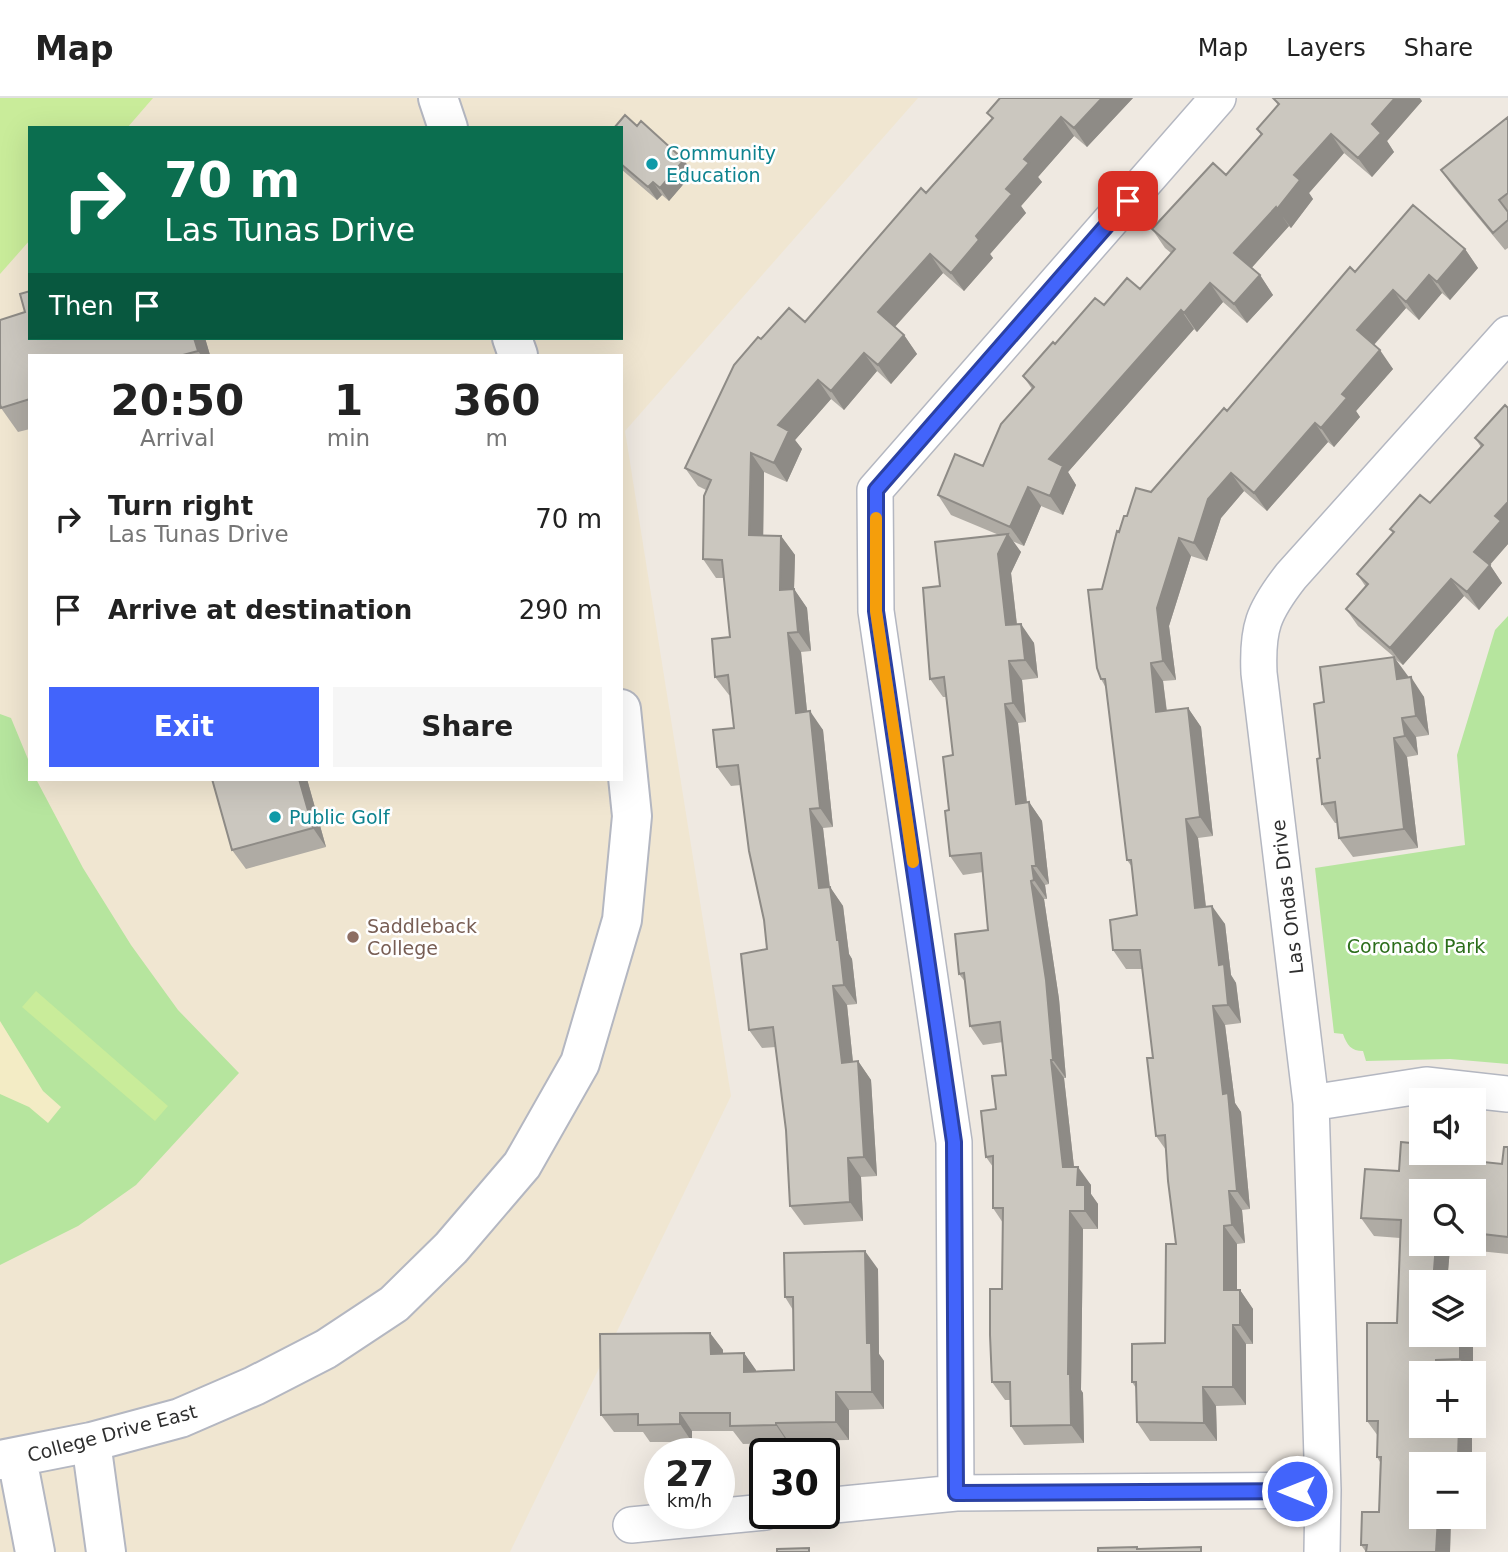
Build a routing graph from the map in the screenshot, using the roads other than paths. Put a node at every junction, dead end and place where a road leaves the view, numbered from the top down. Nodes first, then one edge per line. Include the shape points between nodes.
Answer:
1 (438, 98) edge
2 (1219, 98) edge
3 (447, 126) edge
4 (1508, 334) edge
5 (623, 728) edge
6 (1508, 1094) edge
7 (1311, 1103) junction
8 (91, 1442) junction
9 (9, 1459) edge
10 (1324, 1490) junction
11 (956, 1493) junction
12 (840, 1504) edge
13 (749, 1514) edge
14 (631, 1525) dead end
15 (35, 1552) edge
16 (106, 1552) edge
17 (1322, 1552) edge

1 - 3 street
2 - 11 street via 876,490 876,611 954,1142
4 - 7 street, Las Ondas Drive via 1291,576 1263,620 1259,673
5 - 8 street, College Drive East via 632,816 622,920 580,1063 522,1165 451,1248 394,1304 326,1349 180,1418
6 - 7 street via 1426,1086
7 - 10 street, Las Ondas Drive
8 - 9 street, College Drive East
8 - 16 street
9 - 15 street
10 - 11 street
10 - 17 street, Las Ondas Drive
11 - 12 street
13 - 14 street

